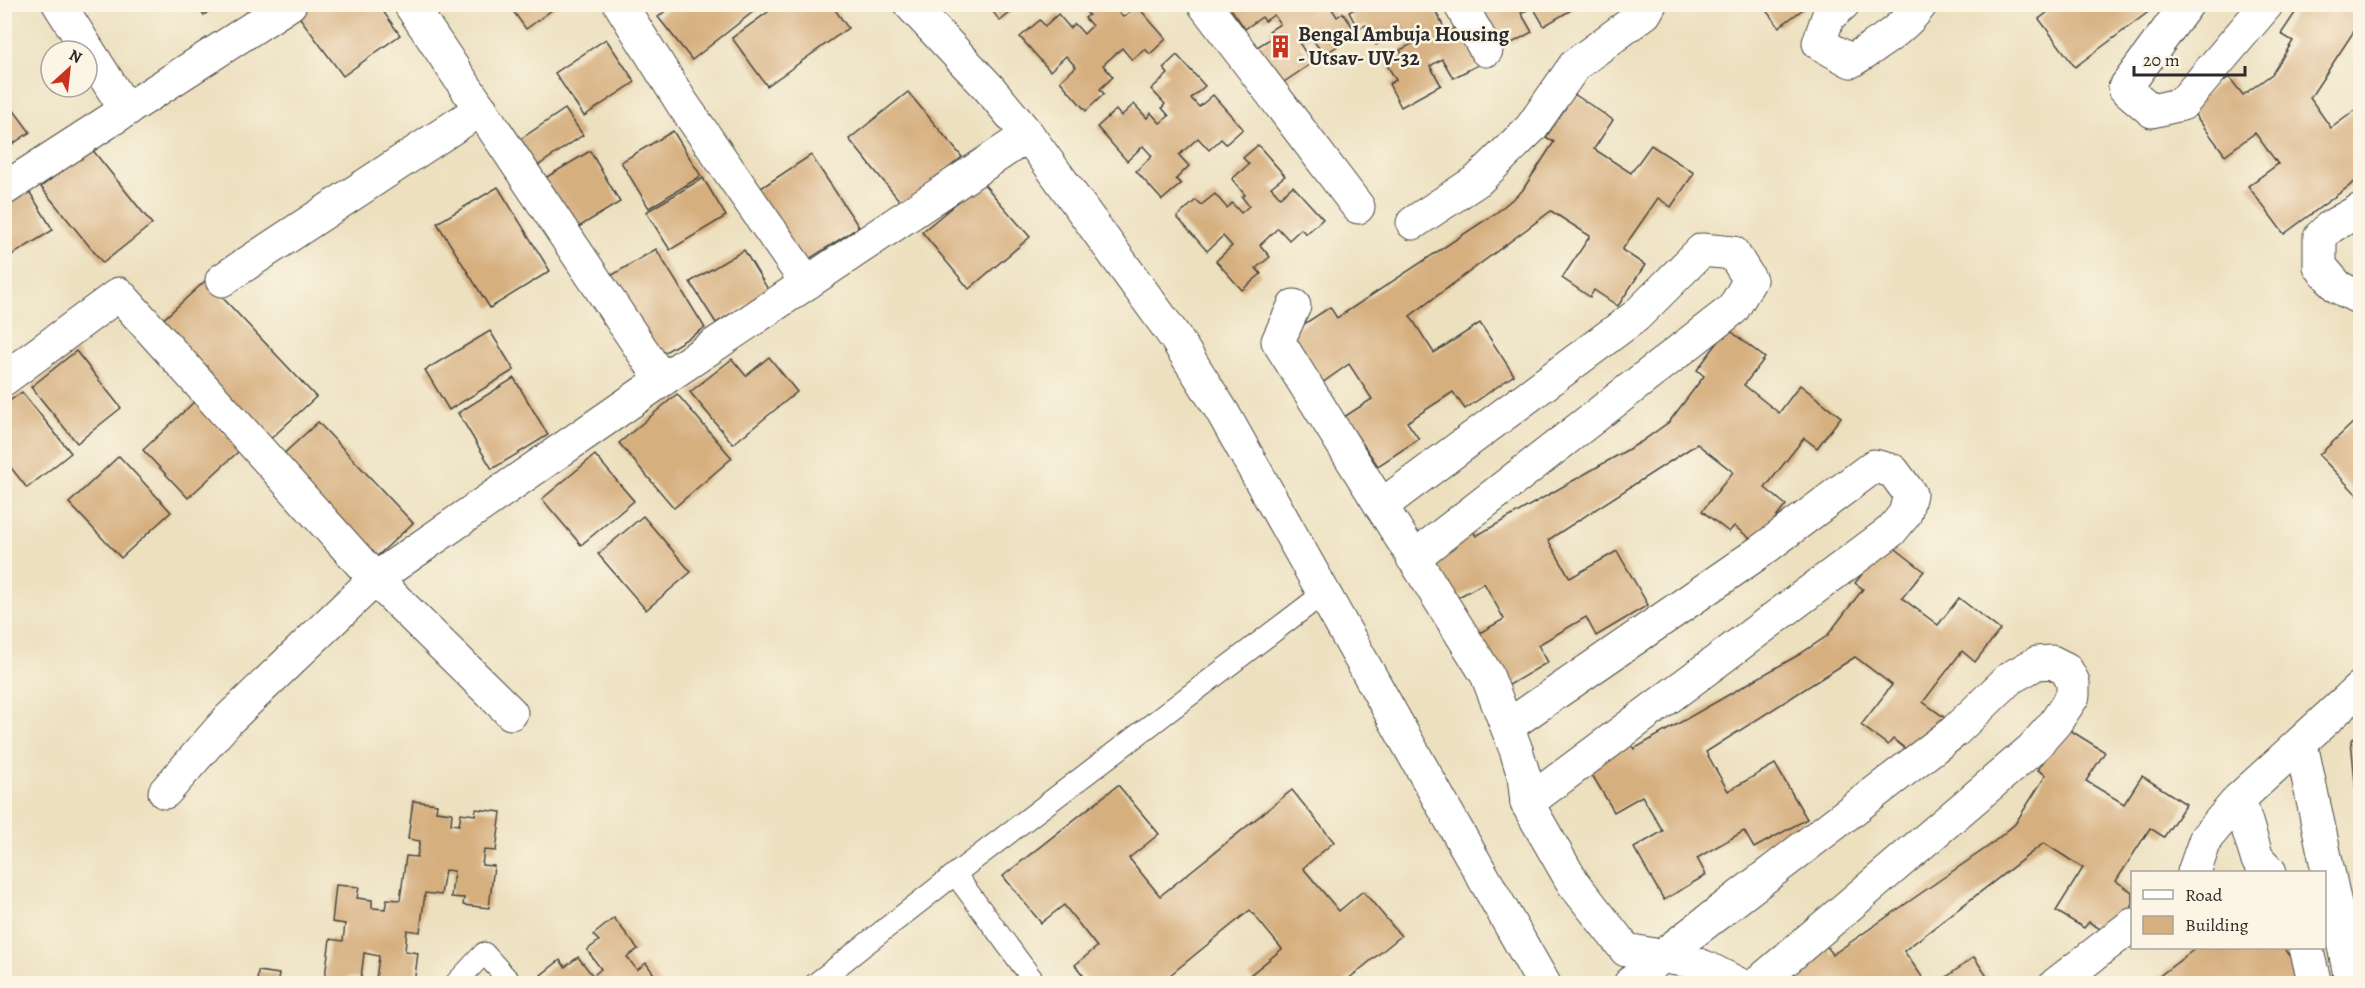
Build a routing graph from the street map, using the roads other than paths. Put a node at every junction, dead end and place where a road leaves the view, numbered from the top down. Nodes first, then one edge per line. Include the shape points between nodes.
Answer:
1 (58, 4) edge
2 (411, 4) edge
3 (620, 4) edge
4 (910, 4) edge
5 (1204, 4) edge
6 (1460, 4) edge
7 (1650, 4) edge
8 (1843, 4) edge
9 (1921, 4) edge
10 (2187, 4) edge
11 (2267, 4) edge
12 (289, 5) edge
13 (1486, 50) dead end
14 (481, 109) junction
15 (126, 110) junction
16 (1028, 135) junction
17 (4, 189) edge
18 (1358, 207) dead end
19 (2361, 210) edge
20 (1413, 223) dead end
21 (222, 280) dead end
22 (807, 283) junction
23 (2361, 298) edge
24 (1294, 306) dead end
25 (4, 379) edge
26 (662, 380) junction
27 (1381, 506) junction
28 (1413, 558) junction
29 (375, 579) junction
30 (1324, 593) junction
31 (2361, 688) edge
32 (511, 713) dead end
33 (1508, 726) junction
34 (2301, 744) junction
35 (165, 792) dead end
36 (2239, 799) junction
37 (1527, 803) junction
38 (2195, 871) edge
39 (2268, 871) edge
40 (955, 874) junction
41 (2131, 927) edge
42 (2306, 949) edge
43 (1662, 956) junction
44 (455, 984) edge
45 (512, 984) edge
46 (815, 984) edge
47 (1036, 984) edge
48 (1544, 984) edge
49 (1630, 984) edge
50 (1738, 984) edge
51 (1756, 984) edge
52 (2056, 984) edge
53 (2315, 984) edge
54 (2352, 984) edge

1 - 15 street
2 - 14 street
3 - 22 street via 682,103
4 - 16 street
5 - 18 street
6 - 13 street
7 - 20 street via 1645,13 1575,65 1531,128 1478,180
8 - 9 street via 1828,17 1819,43 1851,61 1884,40 1914,15
10 - 11 street via 2125,88 2152,111 2182,104
12 - 15 street
14 - 21 street
14 - 26 street
15 - 17 street
16 - 22 street
16 - 30 street via 1175,338 1223,413
19 - 23 street via 2330,226 2320,237 2320,266 2338,287
22 - 26 street
24 - 27 street via 1278,340
25 - 29 street via 120,294
26 - 29 street
27 - 28 street
27 - 28 street via 1636,316 1702,250 1733,253 1750,280 1733,309
28 - 33 street via 1487,675
29 - 32 street
29 - 35 street via 229,719
30 - 40 lane
30 - 48 street
31 - 34 street
33 - 37 street via 1524,776
33 - 37 street via 1761,551 1874,466 1893,471 1910,494 1905,514 1891,531
34 - 36 street
34 - 54 street
36 - 38 street via 2206,838
36 - 39 street via 2257,858
37 - 43 street via 1573,883 1626,950
40 - 46 lane
40 - 47 lane
41 - 52 street
42 - 53 street
43 - 49 street
43 - 50 street via 1688,961
43 - 51 street via 1953,732 2010,678 2037,663 2052,662 2066,669 2073,682 2073,696 2032,749
44 - 45 lane via 484,954

